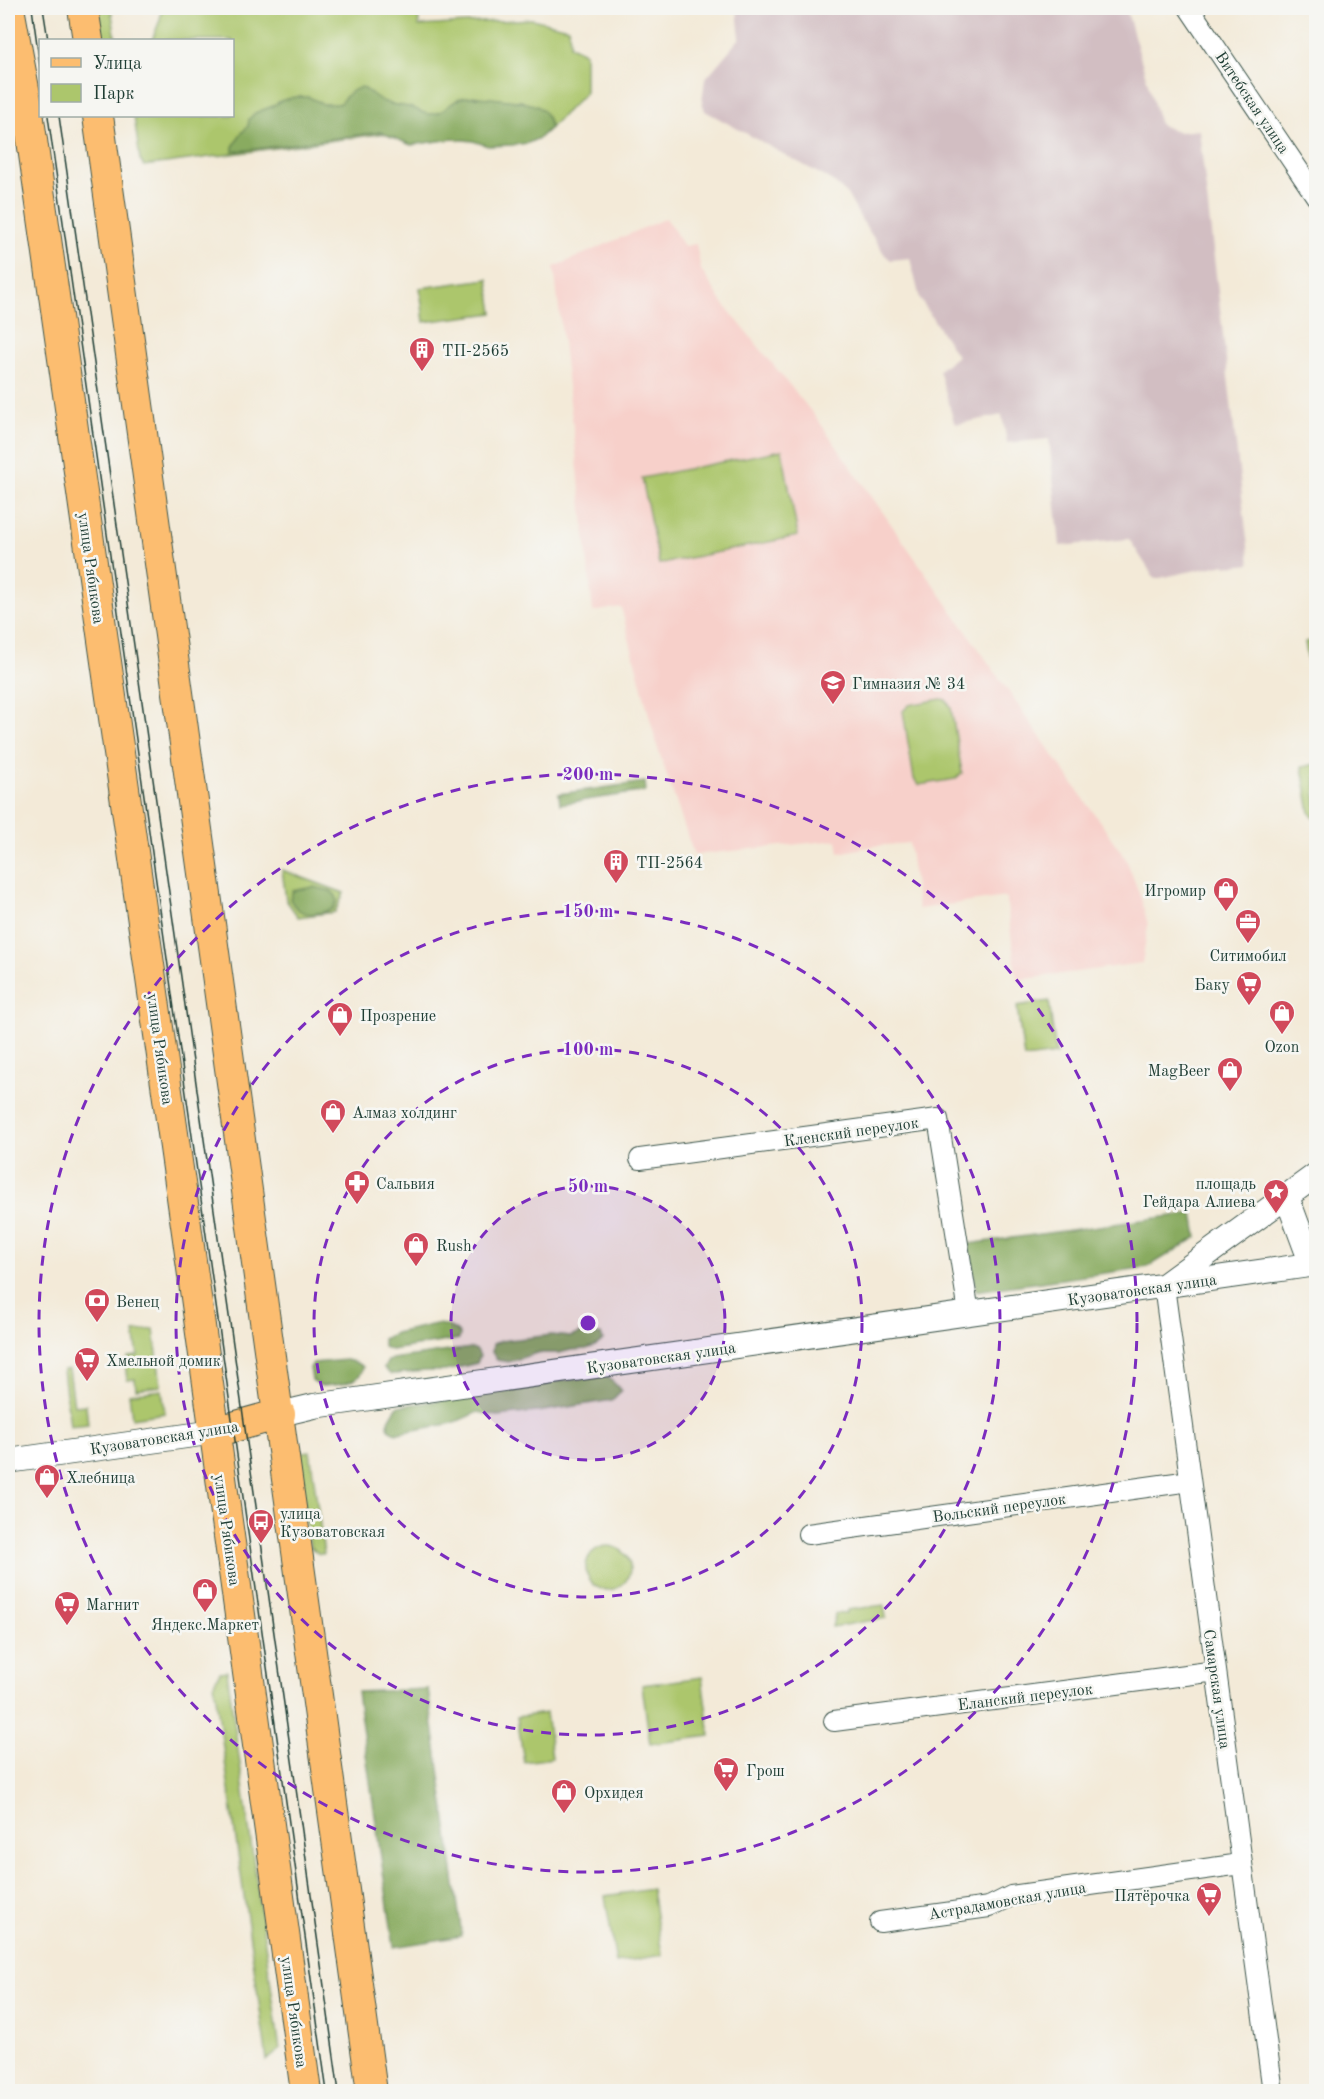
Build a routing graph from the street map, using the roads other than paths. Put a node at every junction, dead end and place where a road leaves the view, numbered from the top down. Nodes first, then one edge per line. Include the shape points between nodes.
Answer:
1 (9, 8) edge
2 (83, 8) edge
3 (1189, 8) edge
4 (88, 39) edge
5 (98, 117) edge
6 (1317, 196) edge
7 (640, 1160) dead end
8 (1317, 1175) edge
9 (1287, 1197) junction
10 (1314, 1265) edge
11 (1164, 1286) junction
12 (969, 1313) junction
13 (280, 1414) junction
14 (214, 1432) junction
15 (8, 1461) edge
16 (1190, 1481) junction
17 (808, 1534) dead end
18 (1216, 1671) junction
19 (834, 1721) dead end
20 (1241, 1864) junction
21 (880, 1922) dead end
22 (306, 2091) edge
23 (372, 2091) edge
24 (1273, 2091) edge

1 - 14 main road, улица Рябикова via 27,105
2 - 4 main road
3 - 6 street, Витебская улица
5 - 13 main road
7 - 12 street, Кленский переулок via 938,1119
8 - 9 street
9 - 10 street
9 - 11 street
10 - 11 street, Кузоватовская улица
11 - 12 street, Кузоватовская улица
11 - 16 street, Самарская улица
12 - 13 street, Кузоватовская улица
13 - 14 main road, Кузоватовская улица
13 - 23 main road
14 - 15 street, Кузоватовская улица
14 - 22 main road, улица Рябикова
16 - 17 street, Вольский переулок
16 - 18 street, Самарская улица
18 - 19 street, Еланский переулок
18 - 20 street, Самарская улица
20 - 21 street, Астрадамовская улица via 1011,1896 988,1906
20 - 24 street, Самарская улица

